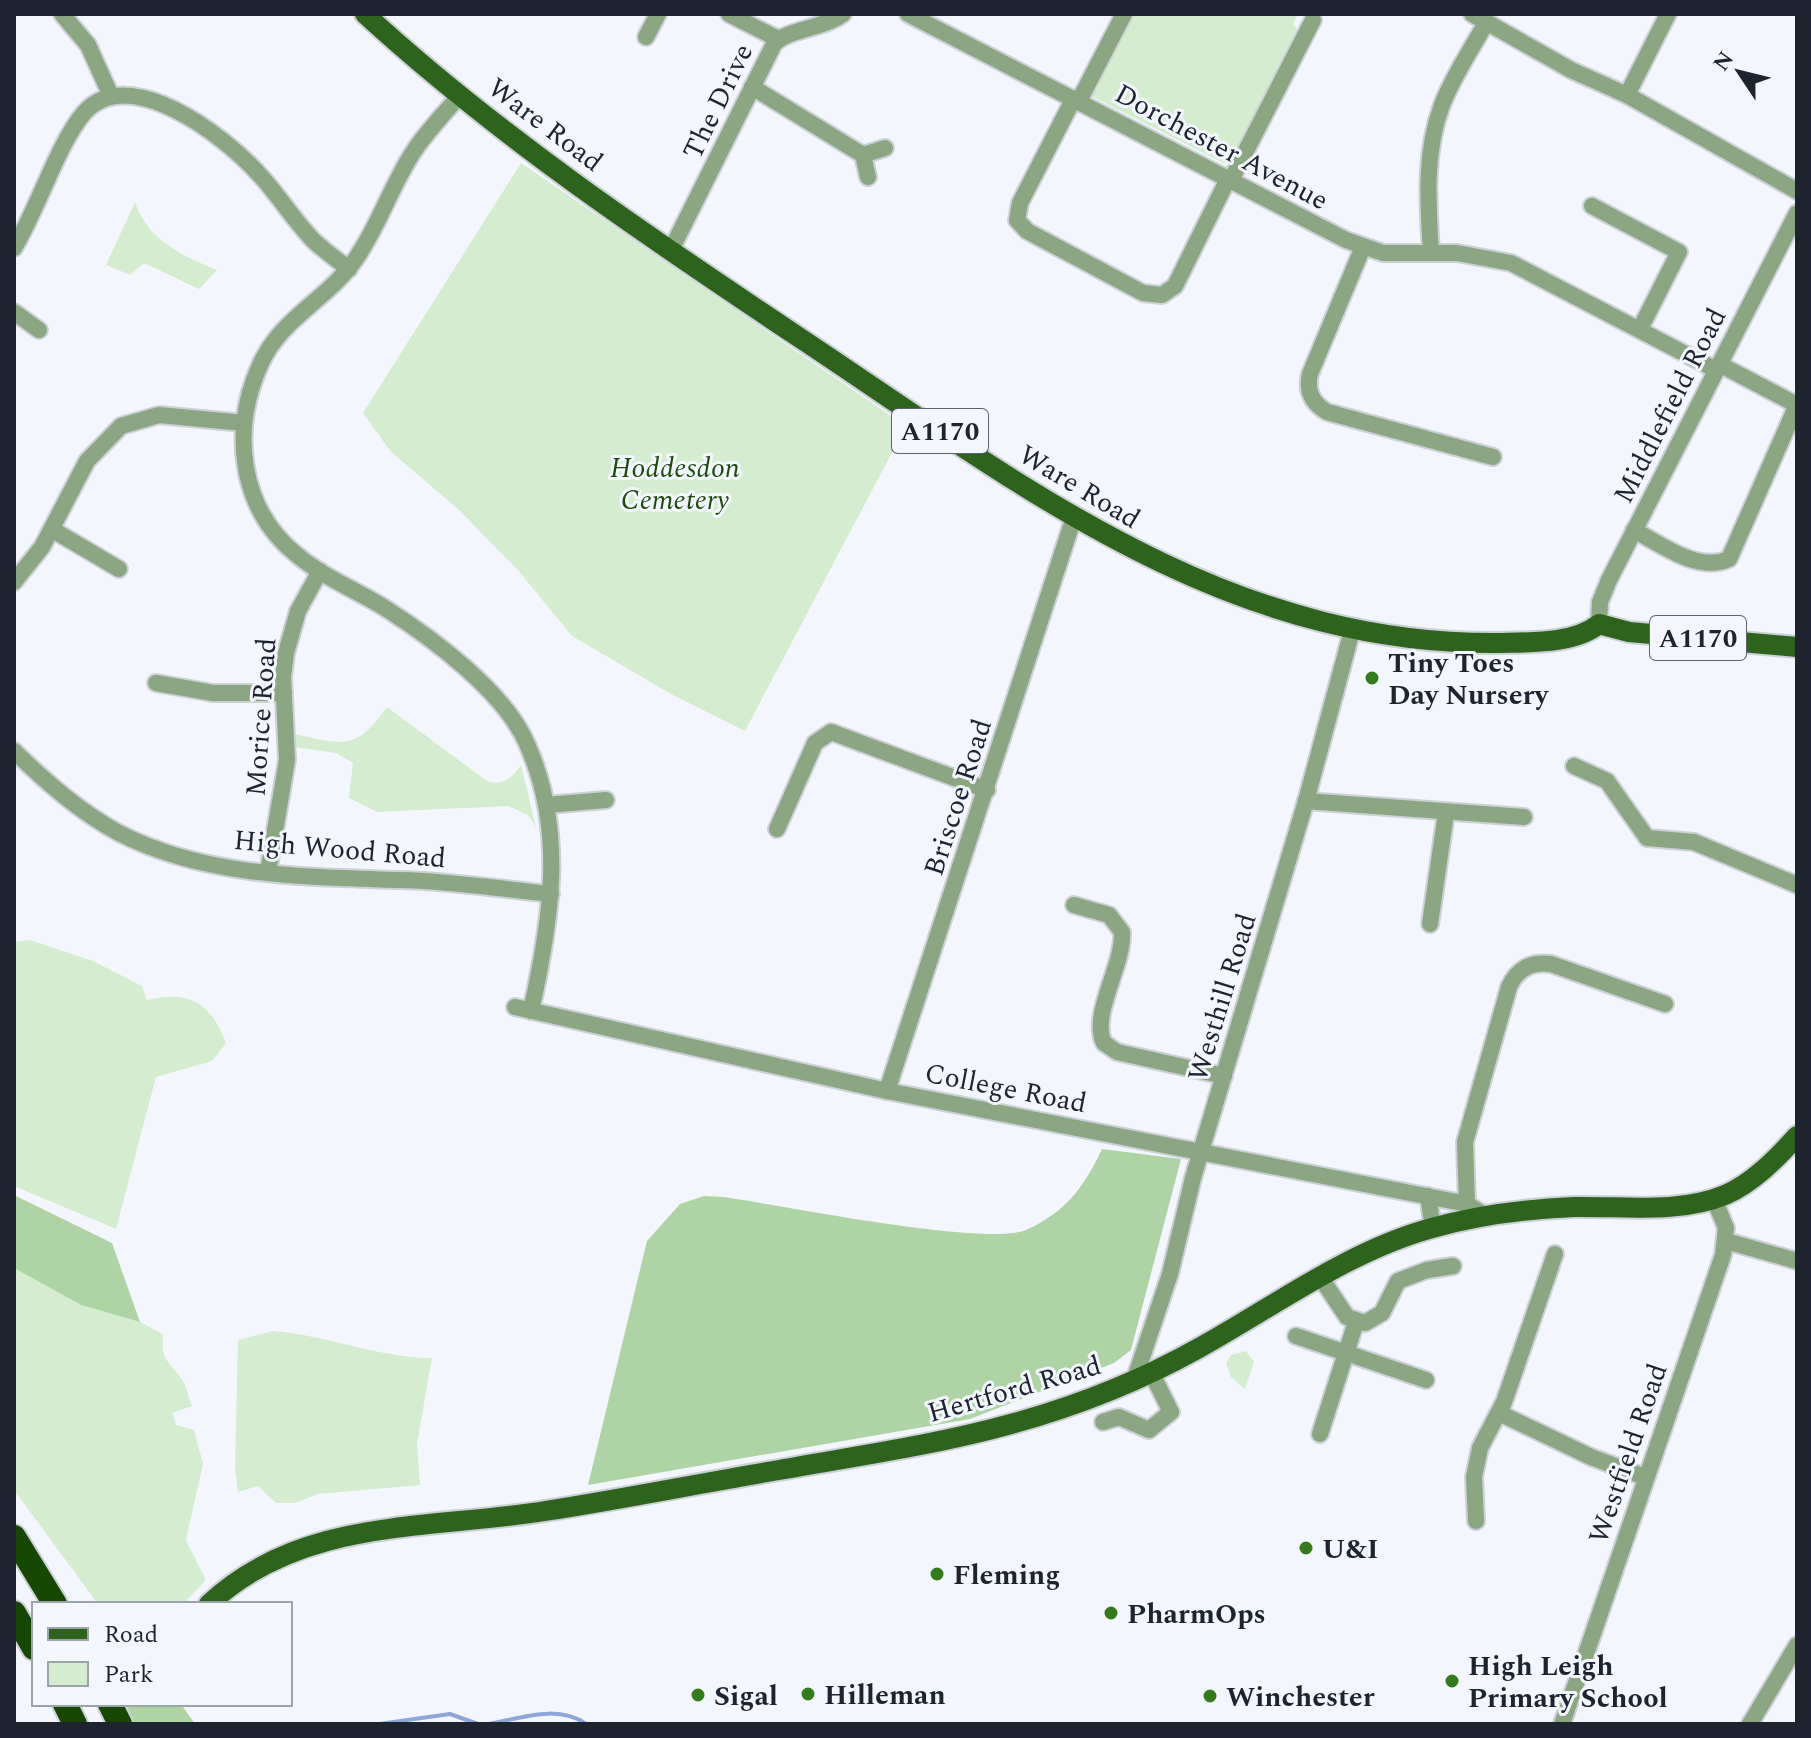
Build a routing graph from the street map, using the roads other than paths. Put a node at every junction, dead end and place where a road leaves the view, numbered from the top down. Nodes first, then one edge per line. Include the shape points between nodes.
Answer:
1 (62, 14) edge
2 (365, 14) edge
3 (658, 14) edge
4 (729, 14) edge
5 (843, 14) edge
6 (908, 14) edge
7 (1124, 14) edge
8 (1668, 14) edge
9 (1481, 18) edge
10 (1313, 20) dead end
11 (646, 37) dead end
12 (778, 39) junction
13 (752, 87) junction
14 (460, 95) junction
15 (1627, 95) junction
16 (111, 96) junction
17 (1076, 100) junction
18 (885, 148) dead end
19 (863, 155) junction
20 (868, 177) dead end
21 (1229, 179) junction
22 (1797, 191) edge
23 (1592, 206) dead end
24 (1797, 213) edge
25 (1363, 247) junction
26 (14, 248) edge
27 (671, 250) junction
28 (1431, 253) junction
29 (349, 269) junction
30 (14, 312) edge
31 (1640, 329) junction
32 (39, 330) dead end
33 (1718, 367) junction
34 (1797, 405) edge
35 (244, 423) junction
36 (1493, 457) dead end
37 (1074, 517) junction
38 (53, 530) junction
39 (1634, 530) junction
40 (119, 569) dead end
41 (320, 571) junction
42 (14, 582) edge
43 (1599, 624) junction
44 (1353, 627) junction
45 (1797, 647) edge
46 (156, 683) dead end
47 (284, 693) junction
48 (14, 751) edge
49 (1574, 766) dead end
50 (987, 790) junction
51 (606, 800) dead end
52 (1306, 801) junction
53 (547, 805) junction
54 (1446, 813) junction
55 (1524, 817) dead end
56 (777, 829) dead end
57 (268, 872) junction
58 (1797, 885) edge
59 (551, 894) junction
60 (1074, 905) dead end
61 (1430, 924) dead end
62 (1665, 1004) dead end
63 (1224, 1076) junction
64 (887, 1091) junction
65 (1797, 1136) edge
66 (1201, 1151) junction
67 (1428, 1196) junction
68 (1714, 1199) junction
69 (1467, 1204) junction
70 (1486, 1216) junction
71 (1433, 1228) junction
72 (1726, 1241) junction
73 (1555, 1254) dead end
74 (1797, 1261) edge
75 (1453, 1266) dead end
76 (1321, 1278) junction
77 (1356, 1322) junction
78 (1296, 1336) dead end
79 (1347, 1353) junction
80 (1142, 1377) junction
81 (1426, 1380) dead end
82 (1499, 1413) junction
83 (1103, 1422) dead end
84 (1320, 1434) dead end
85 (1645, 1477) junction
86 (1476, 1521) dead end
87 (14, 1537) edge
88 (54, 1602) edge
89 (211, 1602) edge
90 (14, 1613) edge
91 (32, 1644) edge
92 (1797, 1645) edge
93 (66, 1706) edge
94 (111, 1706) edge
95 (75, 1724) edge
96 (120, 1724) edge
97 (1562, 1724) edge
98 (1750, 1724) edge

1 - 16 street via 83,37
2 - 14 main road, Ware Road / A1170
3 - 11 street
4 - 12 street
5 - 12 street, The Drive via 824,26
6 - 17 street, Dorchester Avenue
7 - 17 street
8 - 15 street
9 - 15 street via 1571,70
9 - 28 street via 1435,129 1429,166
10 - 21 street
12 - 13 street, The Drive
13 - 19 street
13 - 27 street, The Drive
14 - 27 main road, Ware Road / A1170
14 - 29 street via 414,150
15 - 22 street
16 - 26 street via 89,109 76,126
16 - 29 street via 147,99 215,134 257,171 315,242
17 - 21 street, Dorchester Avenue
17 - 21 street via 1017,220 1027,231 1143,293 1162,295 1175,286
18 - 19 street
19 - 20 street
21 - 25 street, Dorchester Avenue
23 - 31 street via 1679,252
24 - 33 street, Middlefield Road
25 - 28 street, Dorchester Avenue via 1392,254
25 - 36 street via 1310,374 1313,400 1327,412
27 - 37 main road, Ware Road / A1170
28 - 31 street, Dorchester Avenue via 1485,256 1527,269
29 - 35 street via 275,338 253,383
30 - 32 street
31 - 33 street, Dorchester Avenue
33 - 34 street, Dorchester Avenue
33 - 39 street, Middlefield Road
34 - 39 street via 1729,559 1695,560
35 - 38 street via 159,415 121,426 87,461
35 - 41 street via 243,457 262,515 290,549
37 - 44 main road, Ware Road / A1170 via 1206,584
37 - 50 street, Briscoe Road
38 - 40 street
38 - 42 street
39 - 43 street, Middlefield Road via 1600,602
41 - 47 street, Morice Road via 291,631
41 - 53 street via 407,623 479,683 527,742
43 - 44 main road, Ware Road / A1170 via 1572,636 1502,643 1434,641
43 - 45 main road, A1170 via 1629,632
44 - 52 street, Westhill Road
46 - 47 street via 213,693
47 - 57 street, Morice Road via 287,760
48 - 57 street, High Wood Road via 68,799 134,840 180,856
49 - 58 street via 1607,781 1647,838 1694,842
50 - 56 street via 831,732 815,743
50 - 64 street, Briscoe Road
51 - 53 street
52 - 54 street
52 - 63 street, Westhill Road
53 - 59 street
54 - 55 street
54 - 61 street
57 - 59 street, High Wood Road
59 - 64 street, College Road via 523,1009
60 - 63 street via 1109,915 1122,932 1100,1024 1104,1043 1117,1052
62 - 69 street via 1551,964 1519,971 1509,987 1465,1142
63 - 66 street, Westhill Road
64 - 66 street, College Road
65 - 68 main road, Hertford Road via 1754,1177
66 - 67 street, College Road
66 - 80 street, Westhill Road
67 - 69 street, College Road
67 - 71 street
68 - 70 main road, Hertford Road via 1677,1206 1555,1208
68 - 72 street
69 - 70 street, College Road
70 - 71 main road, Hertford Road
71 - 76 main road, Hertford Road via 1372,1250
72 - 74 street
72 - 85 street, Westfield Road
73 - 82 street
75 - 77 street via 1398,1281 1382,1313
76 - 77 street via 1340,1309
76 - 80 main road, Hertford Road
77 - 79 street
78 - 79 street
79 - 81 street
79 - 84 street
80 - 83 street via 1171,1412 1149,1430 1119,1417
80 - 89 main road, Hertford Road via 1012,1424 906,1448 544,1512 337,1536 282,1556
82 - 85 street
82 - 86 street via 1476,1465
85 - 97 street, Westfield Road
87 - 88 highway
90 - 91 highway
92 - 98 street
93 - 95 highway
94 - 96 highway

